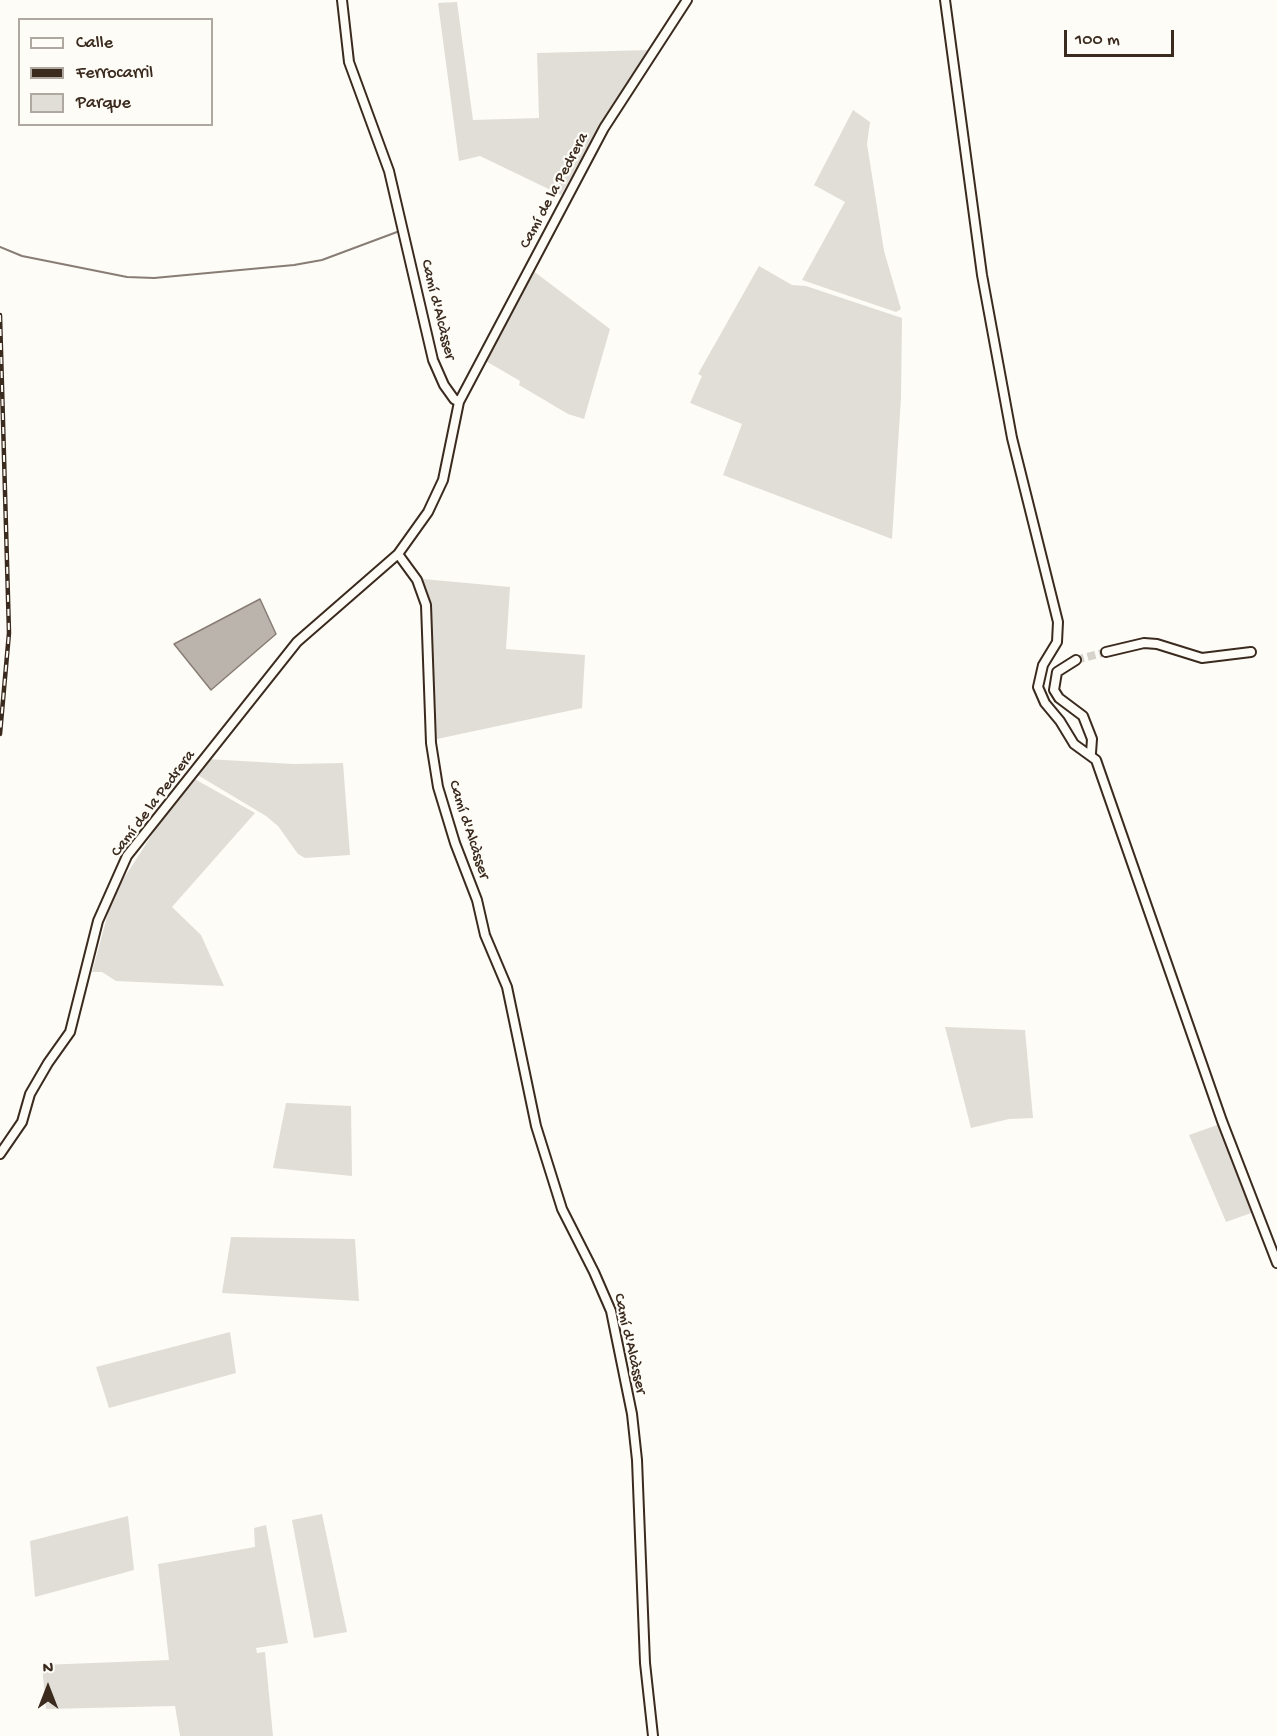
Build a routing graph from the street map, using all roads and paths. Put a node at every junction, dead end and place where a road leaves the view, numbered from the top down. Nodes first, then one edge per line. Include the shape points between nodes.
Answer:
1 (342, 0) edge
2 (687, 0) edge
3 (945, 0) edge
4 (459, 402) junction
5 (398, 554) junction
6 (1106, 652) tunnel mouth
7 (1251, 652) dead end
8 (1076, 660) tunnel mouth
9 (1091, 753) junction
10 (0, 1154) edge
11 (1277, 1263) edge
12 (653, 1736) edge

1 - 4 street, Camí d'Alcàsser via 349,62 389,171 433,360 444,385
2 - 4 street, Camí de la Pedrera via 604,128
3 - 9 street via 982,275 1017,458 1058,622 1057,642 1043,665 1038,687 1074,744
4 - 5 street via 437,497
5 - 10 street, Camí de la Pedrera via 297,642 127,856 98,921 70,1032 48,1063 30,1095 22,1122
5 - 12 street, Camí d'Alcàsser via 417,580 426,605 431,743 438,787 485,935 507,987 536,1126 562,1209 611,1311 633,1425
6 - 7 street via 1144,643 1202,658
8 - 9 street via 1057,672 1054,690 1083,716 1092,739
9 - 11 street via 1218,1110

